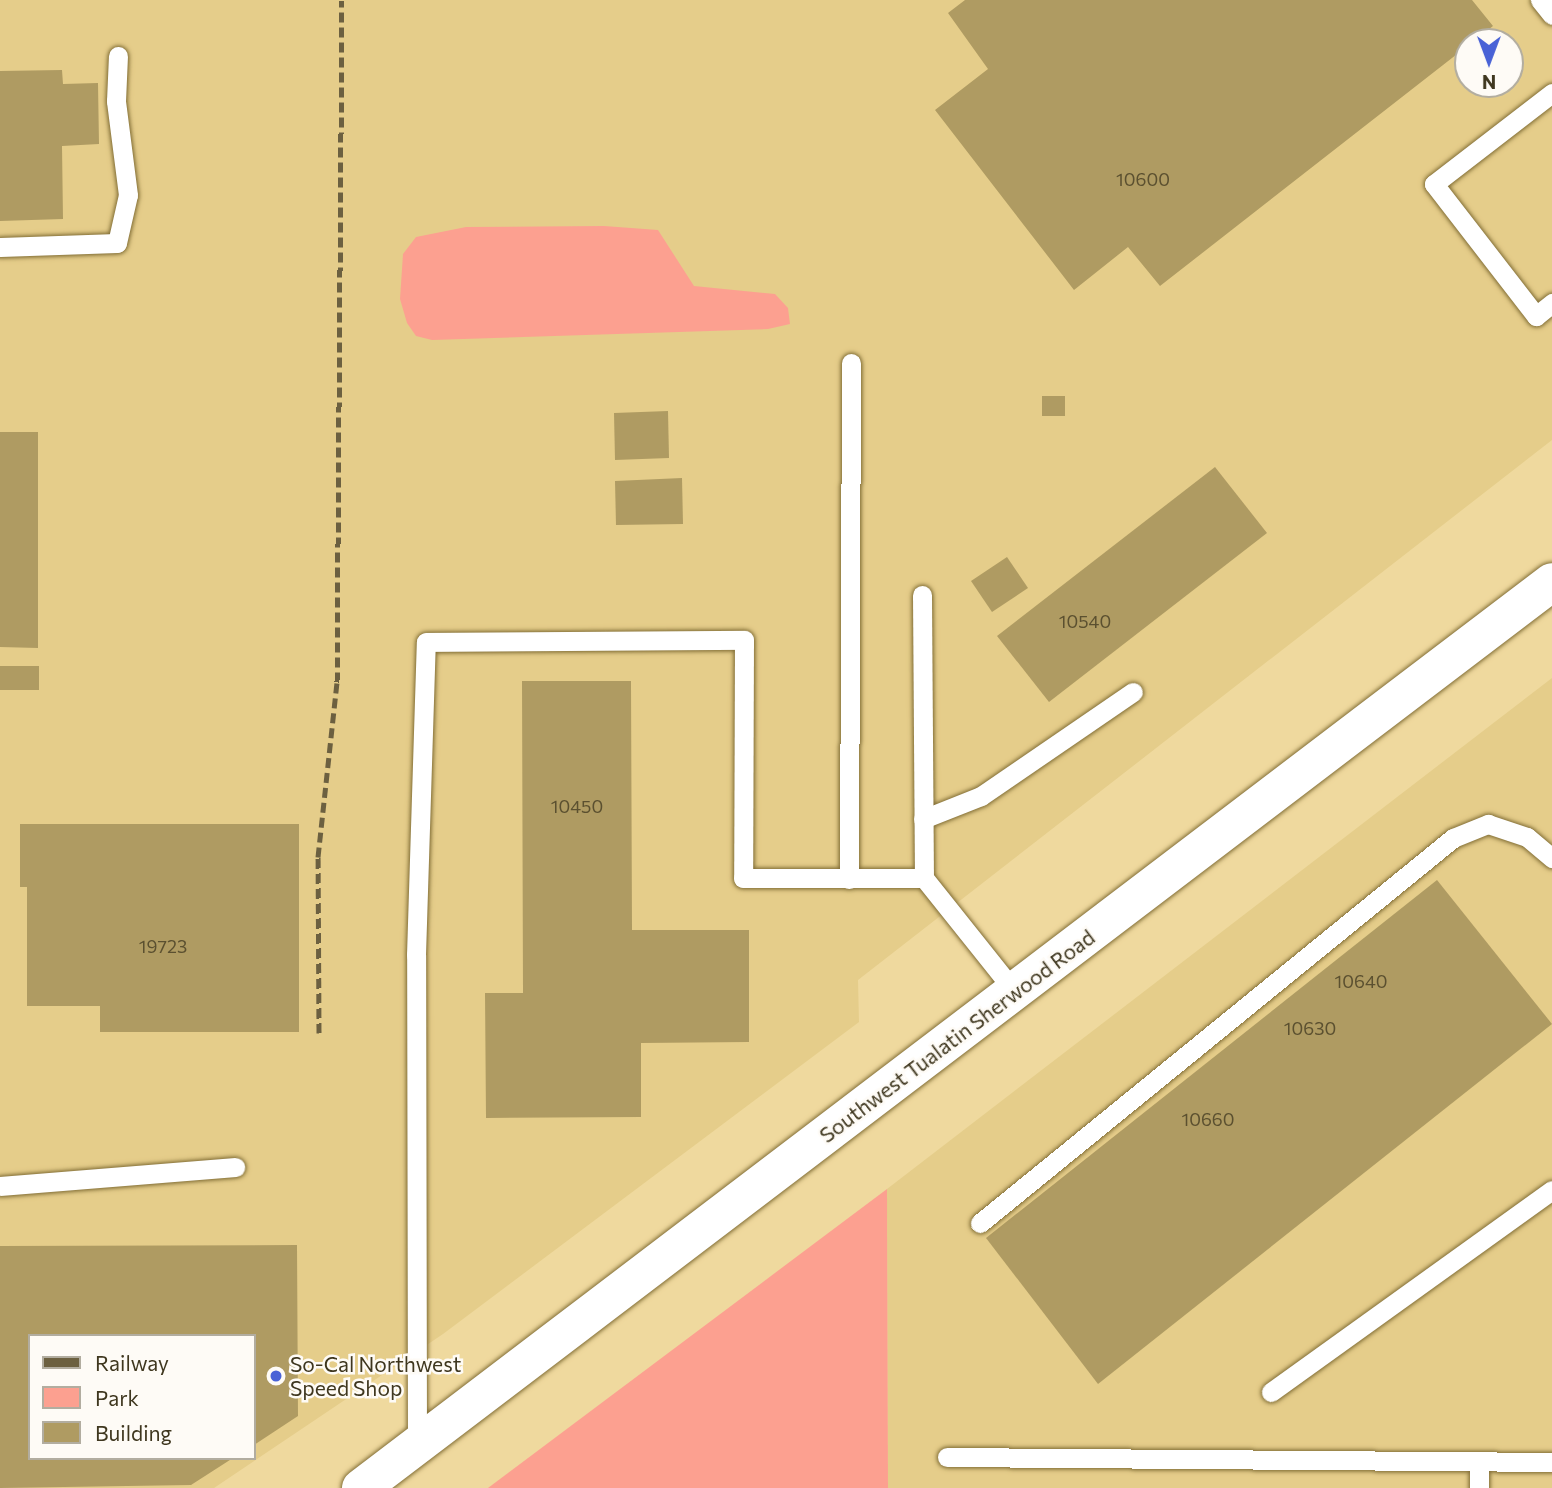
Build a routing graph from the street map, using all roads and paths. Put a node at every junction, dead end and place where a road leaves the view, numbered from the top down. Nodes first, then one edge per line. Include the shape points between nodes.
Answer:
1 (1540, 0) edge
2 (1552, 15) edge
3 (118, 56) dead end
4 (1552, 93) edge
5 (0, 247) edge
6 (1552, 303) edge
7 (851, 363) dead end
8 (1552, 582) edge
9 (922, 595) dead end
10 (1133, 692) dead end
11 (923, 819) junction
12 (1552, 858) edge
13 (924, 878) junction
14 (849, 879) junction
15 (1015, 992) junction
16 (235, 1167) dead end
17 (0, 1186) edge
18 (1552, 1191) edge
19 (980, 1223) dead end
20 (1271, 1392) dead end
21 (417, 1449) junction
22 (947, 1457) dead end
23 (1479, 1461) junction
24 (1552, 1462) edge
25 (361, 1488) edge
26 (1479, 1488) edge

1 - 2 lane
3 - 5 lane via 116,101 128,195 117,243
4 - 6 lane via 1434,184 1536,316
7 - 14 lane
8 - 15 highway, Southwest Tualatin Sherwood Road
9 - 11 lane
10 - 11 lane via 981,796
11 - 13 lane
12 - 19 lane via 1527,837 1488,824 1454,838
13 - 14 lane
13 - 15 lane
14 - 21 lane via 743,878 744,640 426,642 415,956
15 - 21 highway, Southwest Tualatin Sherwood Road
16 - 17 lane
18 - 20 lane
21 - 25 highway, Southwest Tualatin Sherwood Road
22 - 23 lane
23 - 24 lane
23 - 26 lane

